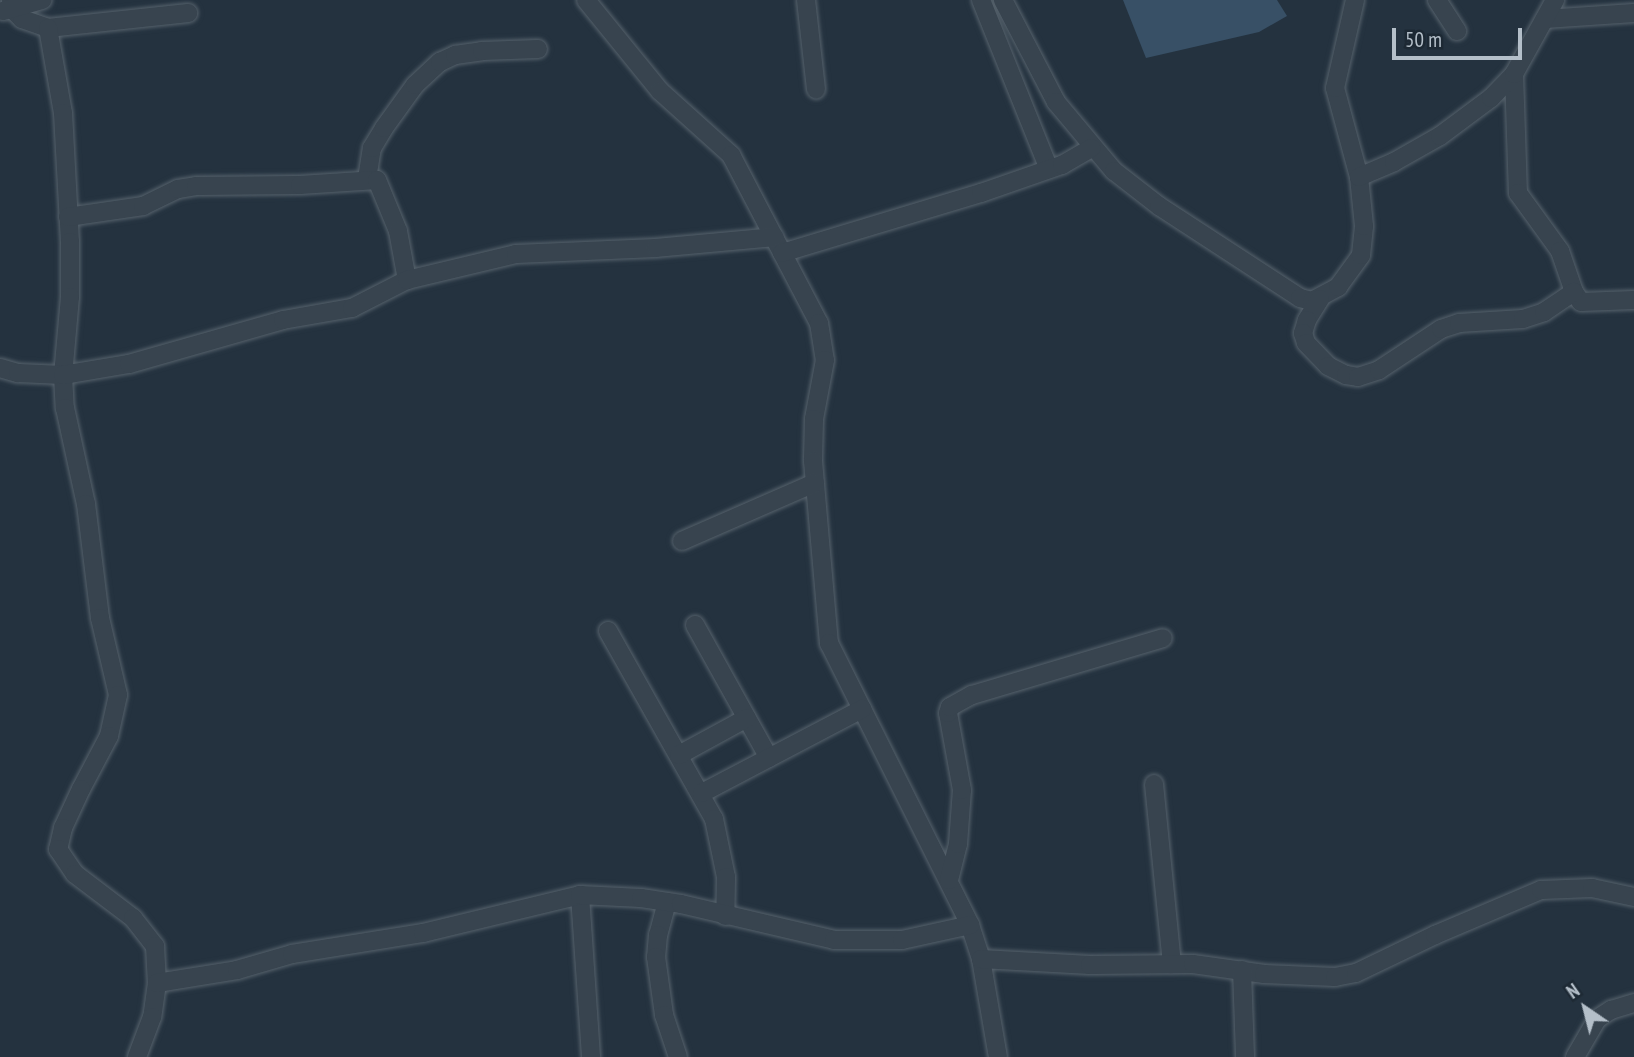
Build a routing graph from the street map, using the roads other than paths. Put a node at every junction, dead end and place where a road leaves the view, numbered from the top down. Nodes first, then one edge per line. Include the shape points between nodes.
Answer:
1 (42, 0) edge
2 (586, 0) edge
3 (806, 0) edge
4 (981, 0) edge
5 (1003, 0) edge
6 (1355, 0) edge
7 (1437, 0) edge
8 (1555, 0) edge
9 (8, 7) edge
10 (188, 13) dead end
11 (1634, 13) edge
12 (1545, 19) junction
13 (48, 28) junction
14 (1457, 31) dead end
15 (538, 48) dead end
16 (1514, 74) junction
17 (816, 89) dead end
18 (1089, 150) junction
19 (1056, 167) junction
20 (1359, 177) junction
21 (367, 179) junction
22 (68, 217) junction
23 (778, 245) junction
24 (407, 280) junction
25 (1574, 292) junction
26 (1320, 299) junction
27 (1634, 300) edge
28 (0, 369) edge
29 (63, 374) junction
30 (816, 490) junction
31 (682, 541) dead end
32 (695, 625) dead end
33 (608, 631) dead end
34 (1163, 638) dead end
35 (862, 709) junction
36 (747, 718) junction
37 (679, 755) junction
38 (769, 758) junction
39 (1154, 785) dead end
40 (702, 793) junction
41 (949, 880) junction
42 (580, 895) junction
43 (1634, 897) edge
44 (667, 902) junction
45 (725, 916) junction
46 (970, 925) junction
47 (981, 959) junction
48 (1172, 964) junction
49 (1242, 970) junction
50 (158, 983) junction
51 (1634, 1003) edge
52 (137, 1057) edge
53 (591, 1057) edge
54 (678, 1057) edge
55 (999, 1057) edge
56 (1245, 1057) edge
57 (1575, 1057) edge

1 - 9 street
2 - 23 street via 660,91 731,155
3 - 17 street
4 - 19 street
5 - 18 street via 1056,102
6 - 20 street via 1335,88
7 - 14 street
8 - 12 street
9 - 13 street via 27,22
10 - 13 street
11 - 12 street
12 - 16 street
13 - 22 street via 63,113
15 - 21 street via 454,55 440,62 415,85 384,128 372,149
16 - 20 street via 1491,98 1440,136
16 - 25 street via 1517,190 1560,251
18 - 19 street
18 - 26 street via 1159,206 1300,298
19 - 23 street
20 - 26 street via 1364,226 1361,255 1338,287
21 - 22 street via 300,186 196,186 178,189 143,206
21 - 24 street via 377,180 383,188 398,231
22 - 29 street via 69,297
23 - 24 street via 516,254
23 - 30 street via 819,323 824,343 814,428
24 - 29 street via 352,308 284,320 129,364
25 - 26 street via 1524,319 1459,323 1441,329 1379,370 1358,377 1328,366 1306,343 1307,320
25 - 27 street via 1585,303
28 - 29 street
29 - 50 street via 65,408 92,540 100,618 118,695 109,736 63,828 58,849 75,874 147,934 155,946
30 - 31 street
30 - 35 street via 829,643
32 - 36 street
33 - 37 street
34 - 41 street via 972,695 950,706 962,790 958,844
35 - 38 street
35 - 41 street
36 - 37 street
36 - 38 street
37 - 40 street
38 - 40 street
39 - 48 street
40 - 45 street via 721,844
41 - 46 street
42 - 44 street
42 - 50 street via 423,933 292,954 237,970
42 - 53 street
43 - 49 street via 1592,888 1541,890 1356,973 1303,977
44 - 45 street
44 - 54 street via 656,957 664,1016
45 - 46 street via 859,942 902,940
46 - 47 street
47 - 48 street
47 - 55 street
48 - 49 street
49 - 56 street
50 - 52 street via 152,1017
51 - 57 street via 1597,1019

